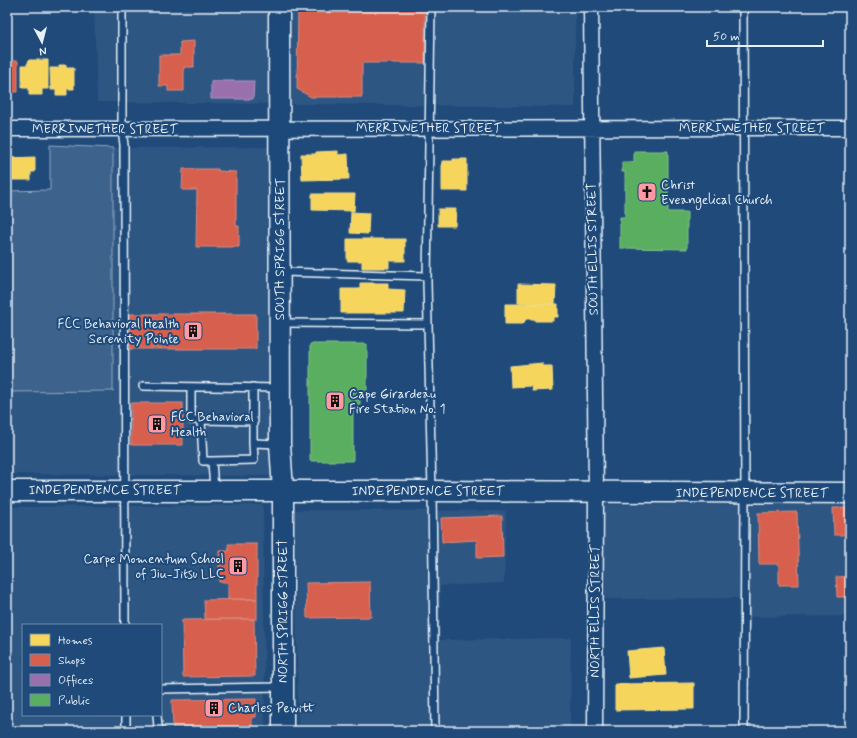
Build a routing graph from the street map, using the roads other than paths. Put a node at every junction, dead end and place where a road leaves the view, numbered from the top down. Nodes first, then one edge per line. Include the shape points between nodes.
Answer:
1 (122, 7) edge
2 (280, 7) edge
3 (431, 7) edge
4 (591, 7) edge
5 (743, 7) edge
6 (279, 128) junction
7 (430, 128) junction
8 (592, 128) junction
9 (744, 128) junction
10 (850, 128) edge
11 (7, 129) edge
12 (122, 129) junction
13 (281, 272) junction
14 (427, 276) junction
15 (281, 323) junction
16 (428, 324) junction
17 (143, 386) dead end
18 (191, 387) junction
19 (254, 388) junction
20 (280, 388) junction
21 (202, 420) junction
22 (254, 421) junction
23 (254, 443) junction
24 (280, 444) junction
25 (212, 461) junction
26 (124, 490) junction
27 (214, 490) junction
28 (7, 491) edge
29 (283, 491) junction
30 (432, 491) junction
31 (596, 492) junction
32 (745, 492) junction
33 (850, 493) edge
34 (125, 624) edge
35 (283, 687) junction
36 (162, 689) edge
37 (126, 716) edge
38 (158, 716) edge
39 (126, 731) edge
40 (162, 731) edge
41 (283, 731) edge
42 (434, 731) edge
43 (595, 731) edge
44 (744, 731) edge

1 - 12 lane
2 - 6 street, SOUTH SPRIGG STREET
3 - 7 lane
4 - 8 street, SOUTH ELLIS STREET
5 - 9 lane
6 - 7 street, MERRIWETHER STREET
6 - 12 street, MERRIWETHER STREET
6 - 13 street, SOUTH SPRIGG STREET
7 - 8 street, MERRIWETHER STREET
7 - 14 lane
8 - 9 street, MERRIWETHER STREET
8 - 31 street, SOUTH ELLIS STREET
9 - 10 street, MERRIWETHER STREET
9 - 32 lane
11 - 12 street, MERRIWETHER STREET
12 - 26 lane
13 - 14 lane
13 - 15 street, SOUTH SPRIGG STREET
14 - 16 lane
15 - 16 lane
15 - 20 street, SOUTH SPRIGG STREET
16 - 30 lane
17 - 18 lane
18 - 19 lane
18 - 21 lane via 191,420
19 - 20 lane
19 - 22 lane
20 - 24 street, SOUTH SPRIGG STREET
21 - 22 lane
21 - 25 lane via 203,461
22 - 23 lane
23 - 24 lane
23 - 25 lane via 254,460
24 - 29 street, SOUTH SPRIGG STREET
25 - 27 lane
26 - 27 street, INDEPENDENCE STREET
26 - 28 street, INDEPENDENCE STREET
26 - 34 lane
27 - 29 street, INDEPENDENCE STREET
29 - 30 street, INDEPENDENCE STREET
29 - 35 street, NORTH SPRIGG STREET
30 - 31 street, INDEPENDENCE STREET
30 - 42 lane
31 - 32 street, INDEPENDENCE STREET
31 - 43 street, NORTH ELLIS STREET
32 - 33 street, INDEPENDENCE STREET
32 - 44 lane
35 - 36 lane
35 - 41 street, NORTH SPRIGG STREET
37 - 39 lane
38 - 40 lane via 158,727

